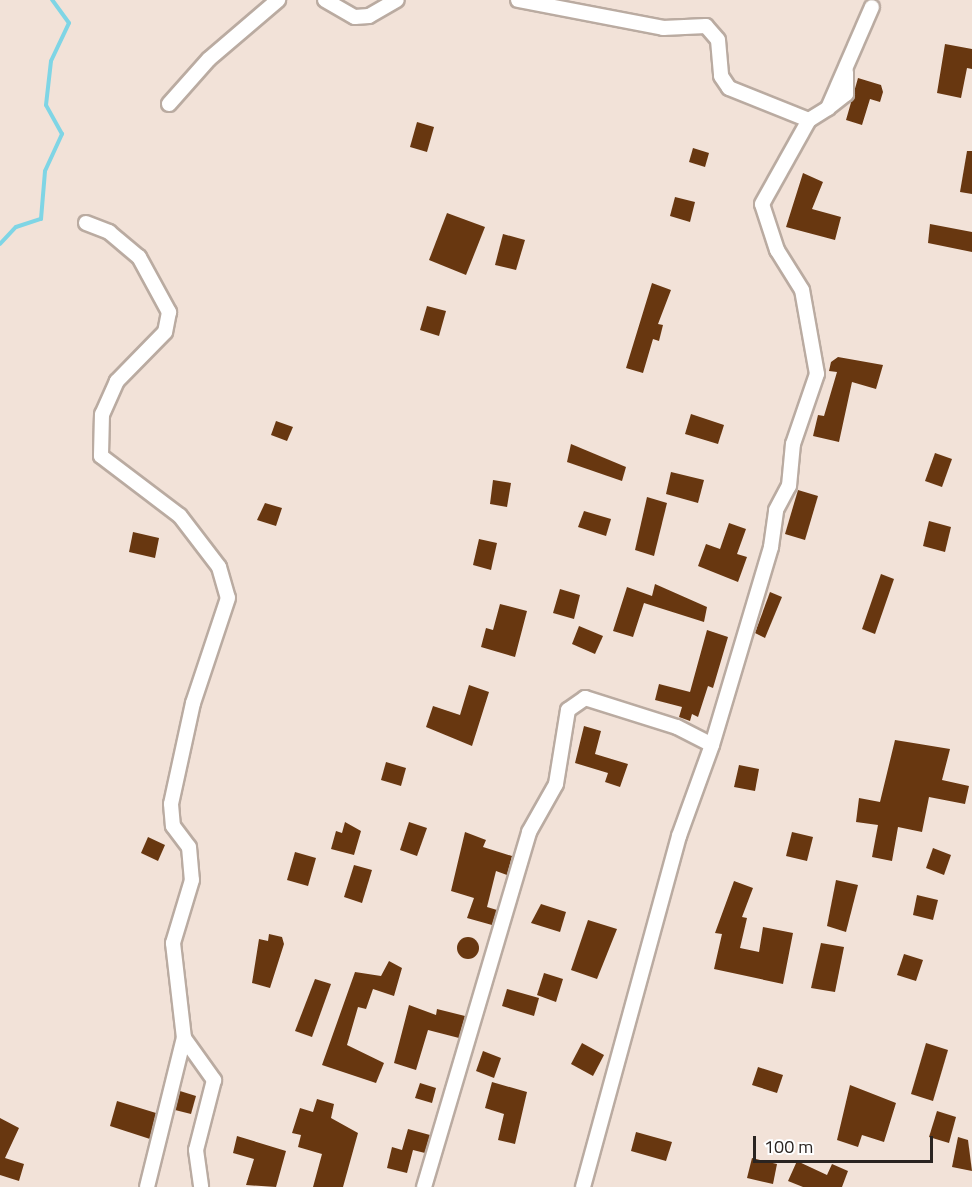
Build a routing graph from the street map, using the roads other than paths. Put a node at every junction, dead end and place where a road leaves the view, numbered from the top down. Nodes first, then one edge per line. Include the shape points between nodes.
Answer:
1 (278, 0) edge
2 (325, 0) edge
3 (397, 0) edge
4 (518, 0) edge
5 (872, 7) dead end
6 (169, 104) dead end
7 (809, 120) junction
8 (86, 223) dead end
9 (712, 745) junction
10 (184, 1038) junction
11 (147, 1187) edge
12 (201, 1187) edge
13 (424, 1187) edge
14 (583, 1187) edge

1 - 6 street via 209,59
2 - 3 street via 355,17 369,16
4 - 7 street via 663,27 706,26 718,40 721,76 729,88
5 - 7 street via 845,70 846,94
7 - 9 street via 762,204 777,250 802,290 817,374 792,444 789,486 776,510 771,547
8 - 10 street via 109,232 139,257 170,312 165,332 117,381 102,414 101,456 180,516 219,567 228,598 194,703 171,804 173,826 189,847 192,880 173,943
9 - 13 street via 677,727 585,698 568,710 556,784 529,832
9 - 14 street via 679,836
10 - 11 street
10 - 12 street via 214,1080 196,1150

